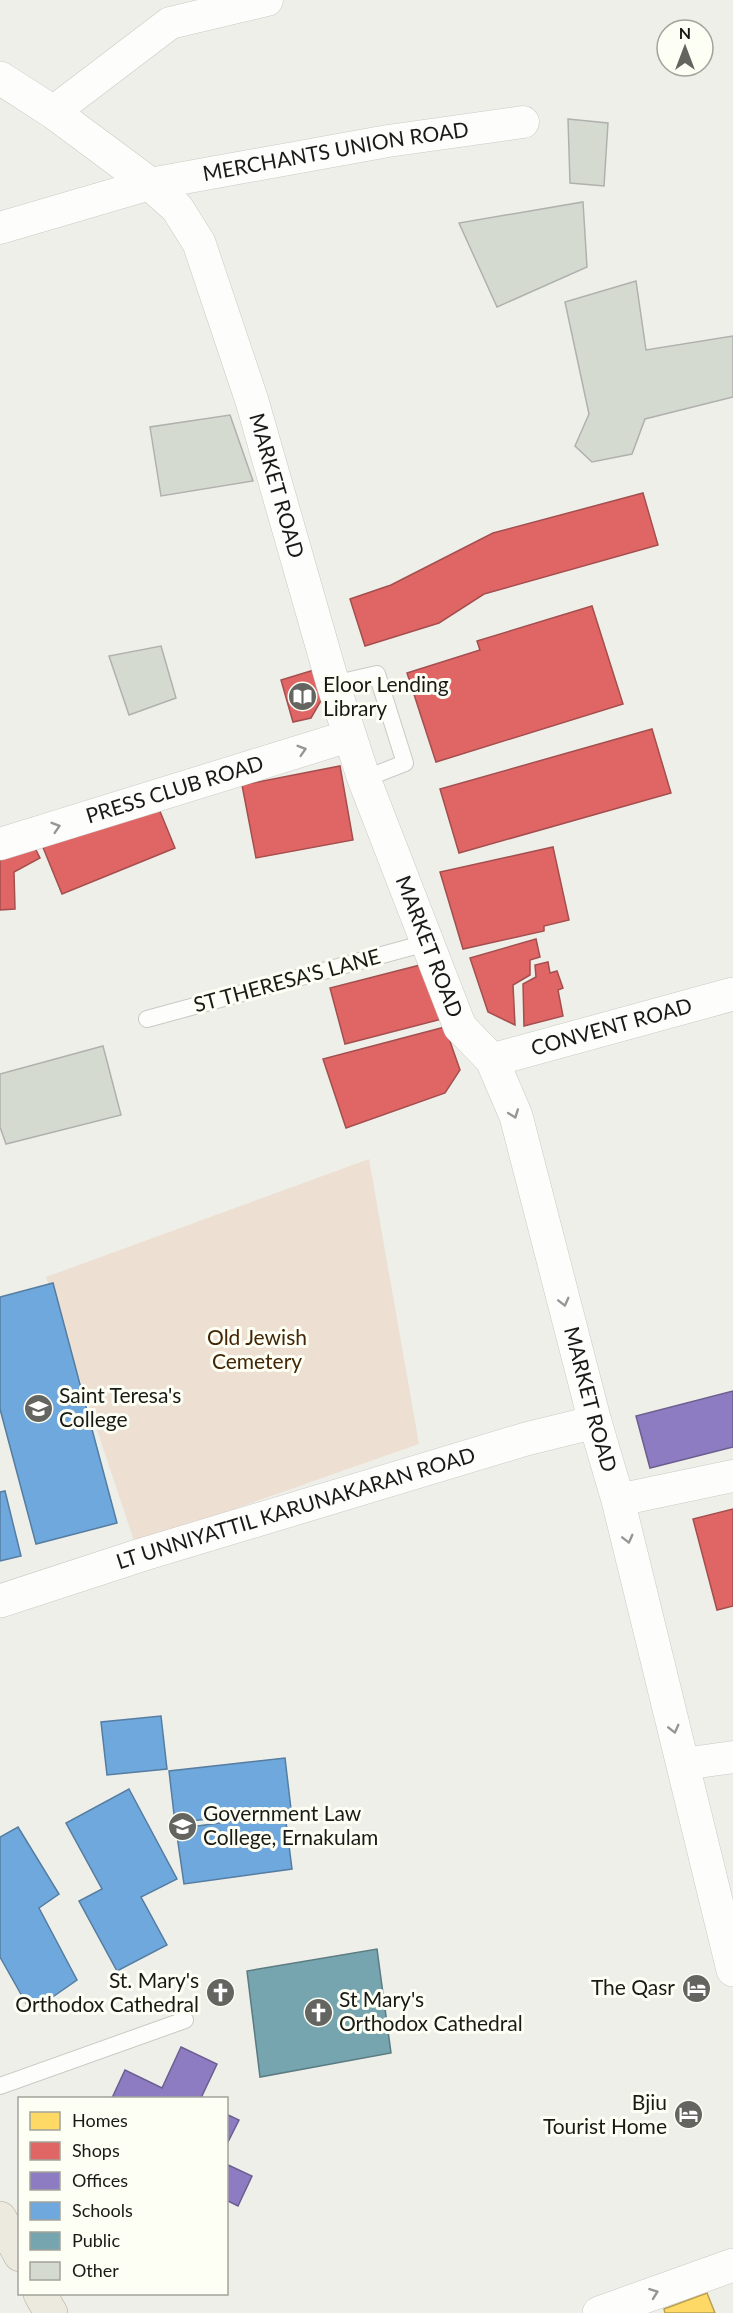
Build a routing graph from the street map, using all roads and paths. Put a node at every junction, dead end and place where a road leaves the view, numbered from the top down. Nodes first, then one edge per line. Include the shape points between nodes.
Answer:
1 (267, 0) edge
2 (0, 78) edge
3 (52, 112) junction
4 (523, 122) dead end
5 (150, 184) junction
6 (0, 228) edge
7 (333, 684) junction
8 (349, 736) junction
9 (364, 779) junction
10 (0, 844) edge
11 (426, 943) junction
12 (733, 994) edge
13 (147, 1019) dead end
14 (492, 1060) junction
15 (595, 1422) junction
16 (733, 1476) edge
17 (618, 1500) junction
18 (0, 1600) edge
19 (733, 1757) edge
20 (683, 1764) junction
21 (733, 1970) edge
22 (186, 2020) dead end
23 (0, 2086) edge
24 (0, 2218) edge
25 (18, 2251) edge
26 (733, 2265) edge
27 (41, 2295) edge
28 (51, 2313) edge
29 (599, 2313) edge

1 - 3 street via 170,23
2 - 3 street, MARKET ROAD
3 - 5 street, MARKET ROAD
4 - 5 street, MERCHANTS UNION ROAD via 388,141
5 - 6 street, MERCHANTS UNION ROAD
5 - 7 street, MARKET ROAD via 177,208 199,243 252,401
7 - 8 street, MARKET ROAD
7 - 9 lane via 377,674 405,763
8 - 9 street, MARKET ROAD
10 -> 8 street, PRESS CLUB ROAD
9 - 11 street, MARKET ROAD
11 - 13 lane, ST THERESA'S LANE
11 - 14 street, MARKET ROAD via 460,1028
12 - 14 street, CONVENT ROAD
14 -> 15 street, MARKET ROAD via 516,1116
15 - 17 street, MARKET ROAD
15 - 18 street, LT UNNIYATTIL KARUNAKARAN ROAD via 526,1439
16 - 17 street
17 -> 20 street, MARKET ROAD
19 - 20 street
20 - 21 street, MARKET ROAD
22 - 23 lane
24 - 25 main road
29 -> 26 street
27 - 28 main road

